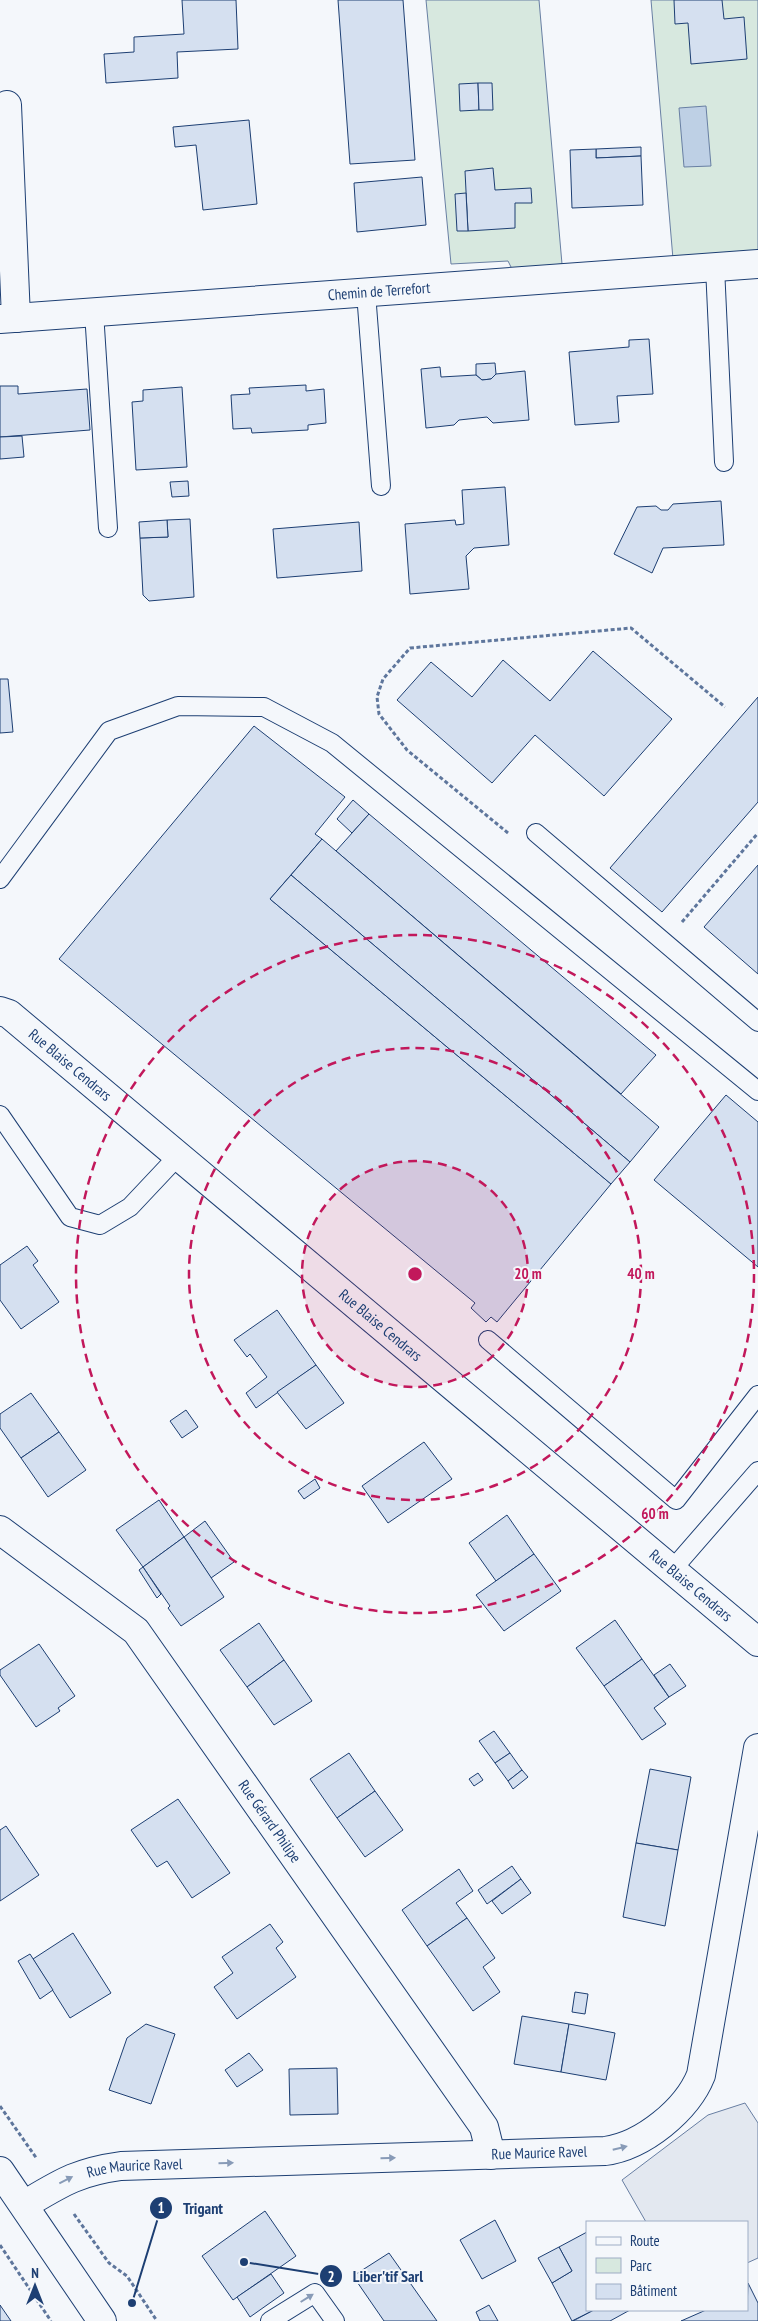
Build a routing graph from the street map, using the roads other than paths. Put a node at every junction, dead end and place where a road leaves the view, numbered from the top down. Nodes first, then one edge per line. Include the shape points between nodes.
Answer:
1 (4, 100) edge
2 (758, 264) edge
3 (715, 267) junction
4 (366, 292) junction
5 (94, 312) junction
6 (8, 318) edge
7 (724, 462) dead end
8 (381, 486) dead end
9 (108, 528) dead end
10 (536, 833) dead end
11 (0, 879) edge
12 (0, 1011) edge
13 (758, 1022) edge
14 (758, 1091) edge
15 (0, 1115) edge
16 (178, 1156) junction
17 (488, 1340) dead end
18 (758, 1395) edge
19 (758, 1471) edge
20 (0, 1530) edge
21 (671, 1571) junction
22 (758, 1642) edge
23 (758, 1748) edge
24 (491, 2155) junction
25 (0, 2171) edge
26 (24, 2205) junction
27 (102, 2321) edge
28 (270, 2321) edge
29 (335, 2321) edge

1 - 6 street
2 - 3 street, Chemin de Terrefort
3 - 4 street, Chemin de Terrefort
3 - 7 lane
4 - 5 street, Chemin de Terrefort
4 - 8 lane
5 - 6 street, Chemin de Terrefort
5 - 9 lane
10 - 13 lane
11 - 14 lane via 109,731 178,706 264,707 332,743
12 - 16 street, Rue Blaise Cendrars via 9,1014
15 - 16 lane via 70,1217 100,1225 130,1207
16 - 21 street, Rue Blaise Cendrars
17 - 18 lane via 676,1500
19 - 21 lane
20 - 24 street, Rue Gérard Philipe via 136,1631 484,2127
21 - 22 street, Rue Blaise Cendrars
24 -> 23 street, Rue Maurice Ravel via 620,2149 644,2138 695,2090 701,2075
26 -> 24 street, Rue Maurice Ravel via 71,2177 121,2166
25 - 26 street
26 - 27 street
28 -> 29 lane via 315,2293

